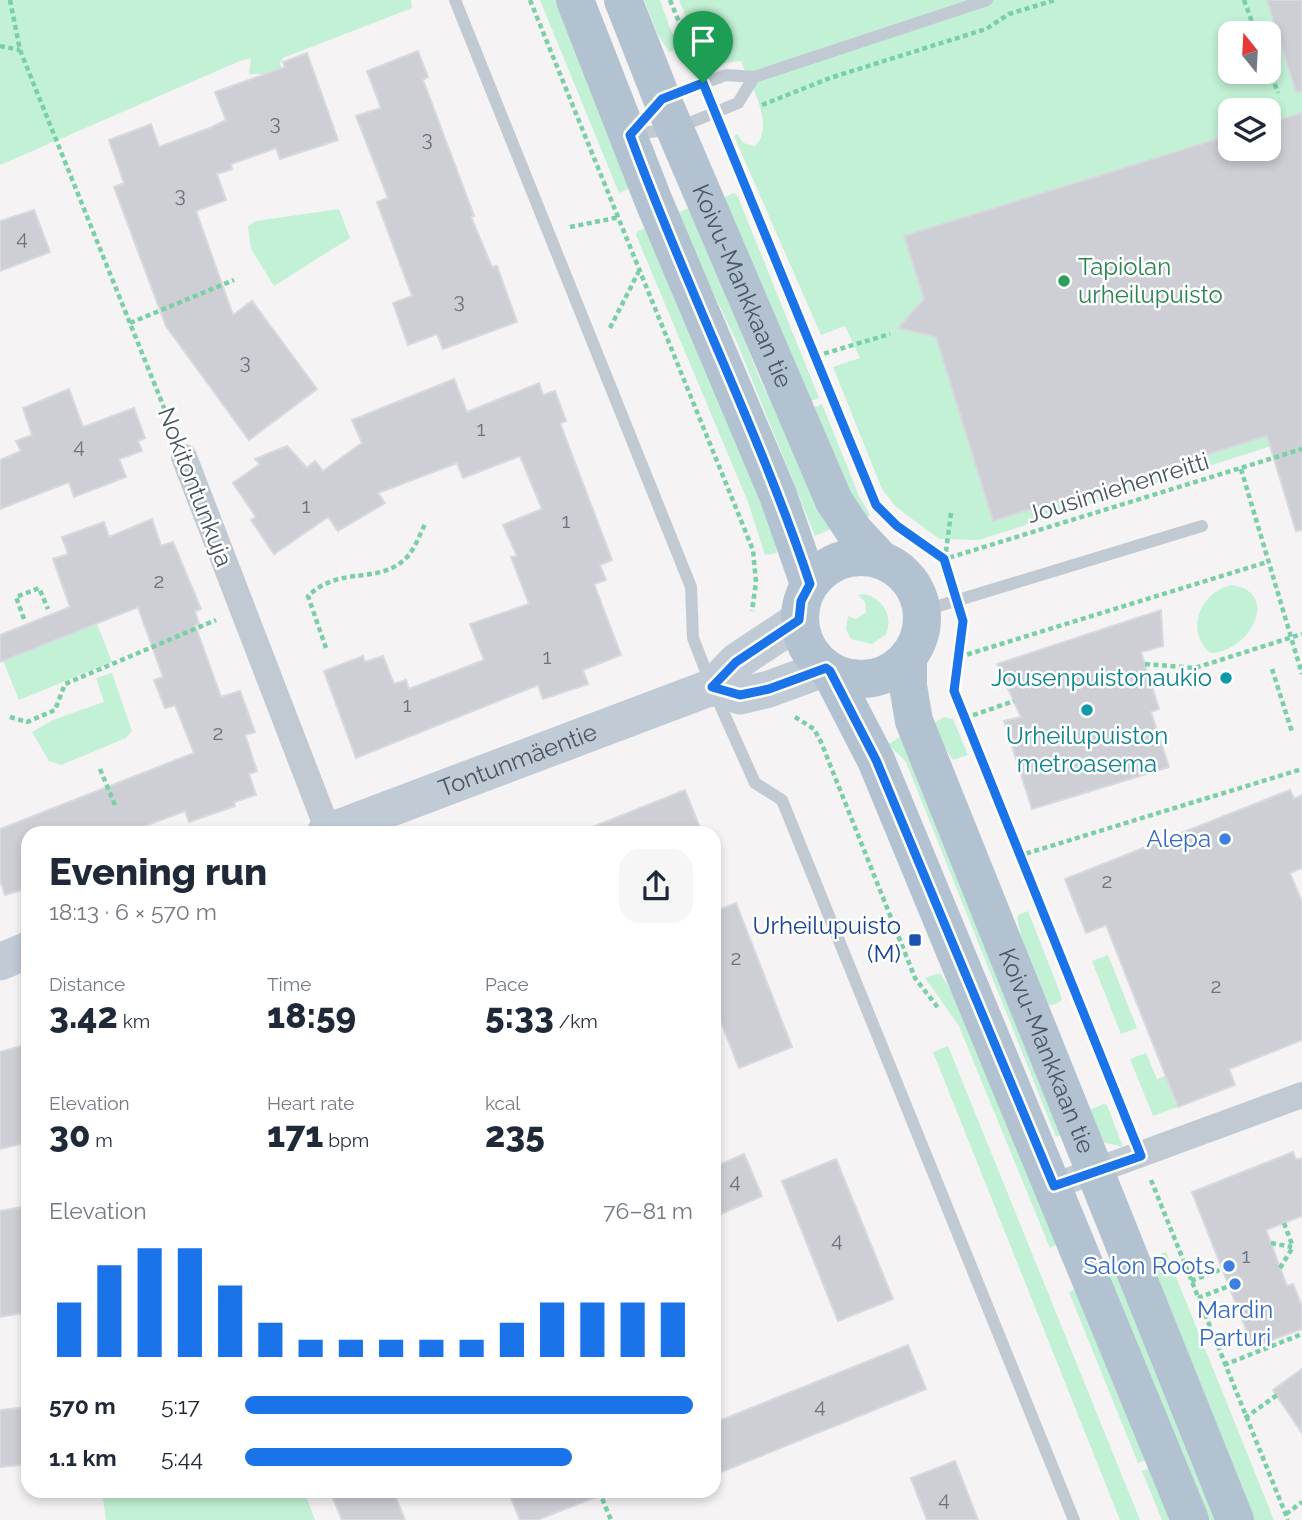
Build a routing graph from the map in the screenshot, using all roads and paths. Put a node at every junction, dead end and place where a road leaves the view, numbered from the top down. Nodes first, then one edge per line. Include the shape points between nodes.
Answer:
1 (10, 0) edge
2 (455, 0) edge
3 (575, 0) edge
4 (622, 0) edge
5 (670, 0) edge
6 (987, 0) edge
7 (1055, 0) edge
8 (1244, 0) edge
9 (1252, 21) edge
10 (0, 46) edge
11 (20, 50) junction
12 (754, 77) junction
13 (703, 83) junction
14 (1275, 84) edge
15 (1278, 93) dead end
16 (754, 111) dead end
17 (715, 113) junction
18 (668, 114) junction
19 (732, 133) dead end
20 (630, 135) junction
21 (727, 143) junction
22 (619, 218) dead end
23 (547, 227) junction
24 (640, 269) dead end
25 (234, 280) dead end
26 (130, 323) junction
27 (890, 334) dead end
28 (598, 355) junction
29 (816, 356) junction
30 (1302, 449) edge
31 (184, 457) joint
32 (1241, 469) junction
33 (866, 479) dead end
34 (951, 513) dead end
35 (425, 524) dead end
36 (897, 526) dead end
37 (1202, 526) dead end
38 (880, 559) junction
39 (944, 559) junction
40 (1267, 562) junction
41 (810, 584) junction
42 (940, 606) junction
43 (48, 609) dead end
44 (242, 609) junction
45 (24, 619) dead end
46 (799, 620) junction
47 (1302, 634) edge
48 (1291, 637) junction
49 (326, 648) dead end
50 (959, 656) junction
51 (908, 657) junction
52 (1145, 664) dead end
53 (1272, 669) dead end
54 (828, 670) junction
55 (1302, 674) edge
56 (712, 687) junction
57 (1014, 701) dead end
58 (10, 717) dead end
59 (965, 718) junction
60 (1292, 732) dead end
61 (100, 769) dead end
62 (1302, 769) edge
63 (115, 805) dead end
64 (326, 826) edge
65 (344, 826) edge
66 (1018, 856) junction
67 (21, 953) edge
68 (0, 962) edge
69 (927, 973) dead end
70 (915, 978) dead end
71 (1302, 1095) edge
72 (1141, 1156) junction
73 (1094, 1173) junction
74 (1054, 1186) junction
75 (1284, 1223) dead end
76 (1271, 1243) dead end
77 (1293, 1247) junction
78 (1280, 1268) dead end
79 (1222, 1269) dead end
80 (1191, 1281) junction
81 (1228, 1286) dead end
82 (1198, 1298) junction
83 (1302, 1334) edge
84 (1224, 1365) junction
85 (1277, 1395) dead end
86 (1245, 1418) junction
87 (602, 1498) edge
88 (1302, 1502) edge
89 (1287, 1517) edge
90 (611, 1520) edge
91 (1074, 1520) edge
92 (1190, 1520) edge
93 (1235, 1520) edge

1 - 11 path, Nokitontunkuja
2 - 23 lane
3 - 20 main road, Koivu-Mankkaan tie
4 - 18 main road, Koivu-Mankkaan tie
5 - 13 path
6 - 12 lane
7 - 16 path via 1009,14 986,29 830,78
8 - 9 path
10 - 11 path
11 - 26 path, Nokitontunkuja
12 - 13 lane via 726,75
12 - 17 lane via 738,103
13 - 18 lane
14 - 15 path
17 - 18 lane
17 - 21 path
18 - 20 lane
18 - 20 lane
18 - 38 main road, Koivu-Mankkaan tie via 834,501
19 - 21 path
20 - 41 main road, Koivu-Mankkaan tie
21 - 29 path
22 - 23 path
23 - 28 lane
24 - 28 path
25 - 26 path
26 - 31 path, Nokitontunkuja
27 - 29 path
28 - 56 lane via 691,587 693,638
29 - 33 path
30 - 32 path, Jousimiehenreitti
31 - 44 street, Nokitontunkuja
32 - 39 path, Jousimiehenreitti
32 - 40 path
34 - 39 path
35 - 49 path via 402,562 371,574 340,577 308,596
36 - 39 path
37 - 42 lane
38 - 41 main road via 841,559 818,573
38 - 42 main road via 896,567
39 - 42 path
40 - 48 path
40 - 50 path
41 - 46 main road via 801,601
42 - 50 path via 963,621
42 - 51 main road
43 - 45 path via 39,588 16,597
44 - 58 path via 65,684 55,710 27,722
44 - 64 street, Nokitontunkuja
46 - 54 main road via 807,647
46 - 56 street, Tontunmäentie via 736,662
47 - 48 path
48 - 52 path via 1195,668
48 - 55 path
50 - 59 path via 954,691
51 - 54 main road via 871,678 850,678
51 - 73 main road, Koivu-Mankkaan tie via 914,721
53 - 60 path
54 - 56 street via 740,695
54 - 74 main road, Koivu-Mankkaan tie via 876,760
56 - 65 street, Tontunmäentie
56 - 91 lane via 755,783 782,800
57 - 59 path
59 - 66 path
61 - 63 path
62 - 66 path
66 - 72 path
67 - 68 street
69 - 70 path
71 - 72 street
72 - 73 street
72 - 80 path
73 - 74 street
73 - 93 main road, Koivu-Mankkaan tie
74 - 92 main road, Koivu-Mankkaan tie
75 - 77 path
76 - 77 path
77 - 78 path
79 - 80 path
80 - 82 path
81 - 82 path
82 - 84 path
83 - 84 path
84 - 86 path
85 - 86 path
86 - 89 path
87 - 90 path
88 - 89 path

